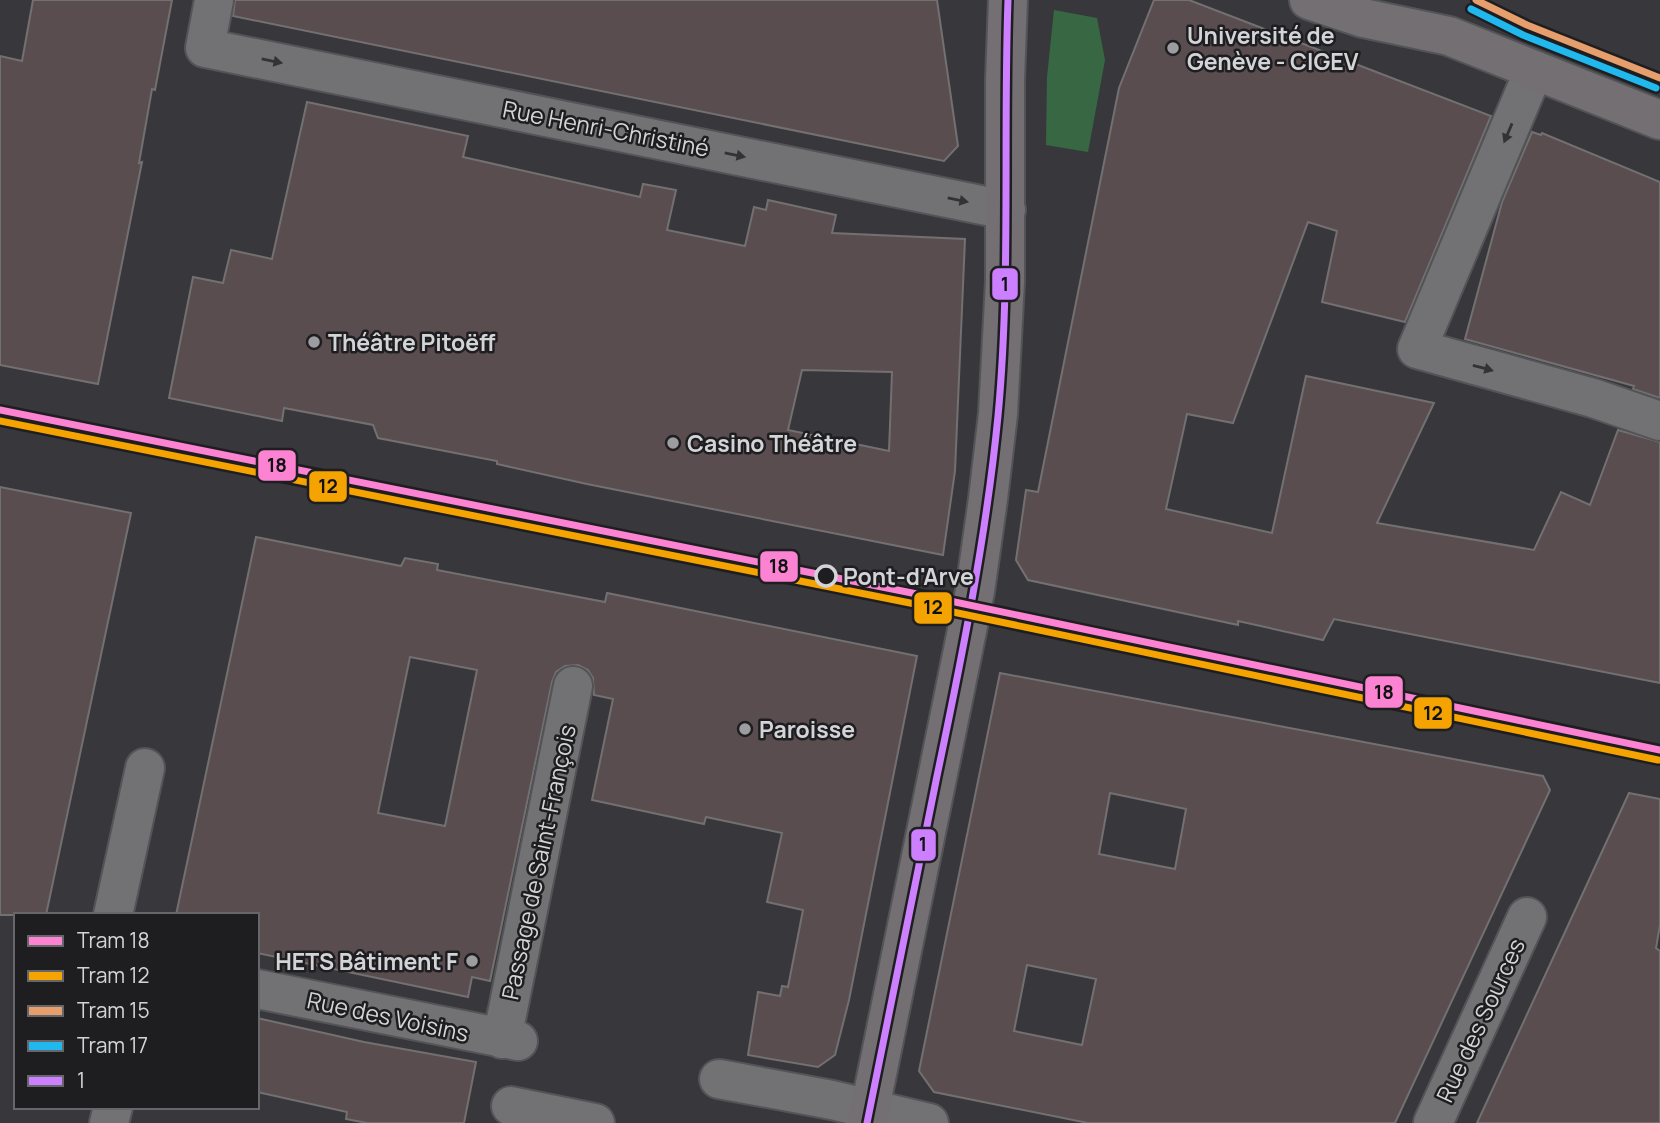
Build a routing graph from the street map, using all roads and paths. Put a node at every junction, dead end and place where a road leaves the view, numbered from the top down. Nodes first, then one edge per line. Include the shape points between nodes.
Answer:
1 (214, 0) edge
2 (1008, 0) edge
3 (1309, 0) edge
4 (1397, 0) edge
5 (1449, 36) junction
6 (1534, 70) junction
7 (1660, 120) edge
8 (1006, 210) junction
9 (1660, 421) edge
10 (573, 686) dead end
11 (145, 768) dead end
12 (113, 913) edge
13 (1527, 917) dead end
14 (259, 989) edge
15 (510, 1040) joint
16 (719, 1079) dead end
17 (511, 1106) dead end
18 (869, 1116) edge
19 (598, 1119) edge
20 (929, 1123) edge
21 (1433, 1123) edge

1 -> 8 street, Rue Henri-Christiné via 205,48
2 - 8 main road
3 - 5 main road via 1363,18
4 - 5 main road
5 - 6 main road
6 - 7 main road
6 -> 9 street via 1417,349
8 - 18 main road via 998,414 982,548
10 - 15 street, Passage de Saint-François
11 - 12 street
13 - 21 street, Rue des Sources
14 - 15 street, Rue des Voisins
16 - 18 street
17 - 19 street
18 - 20 street

